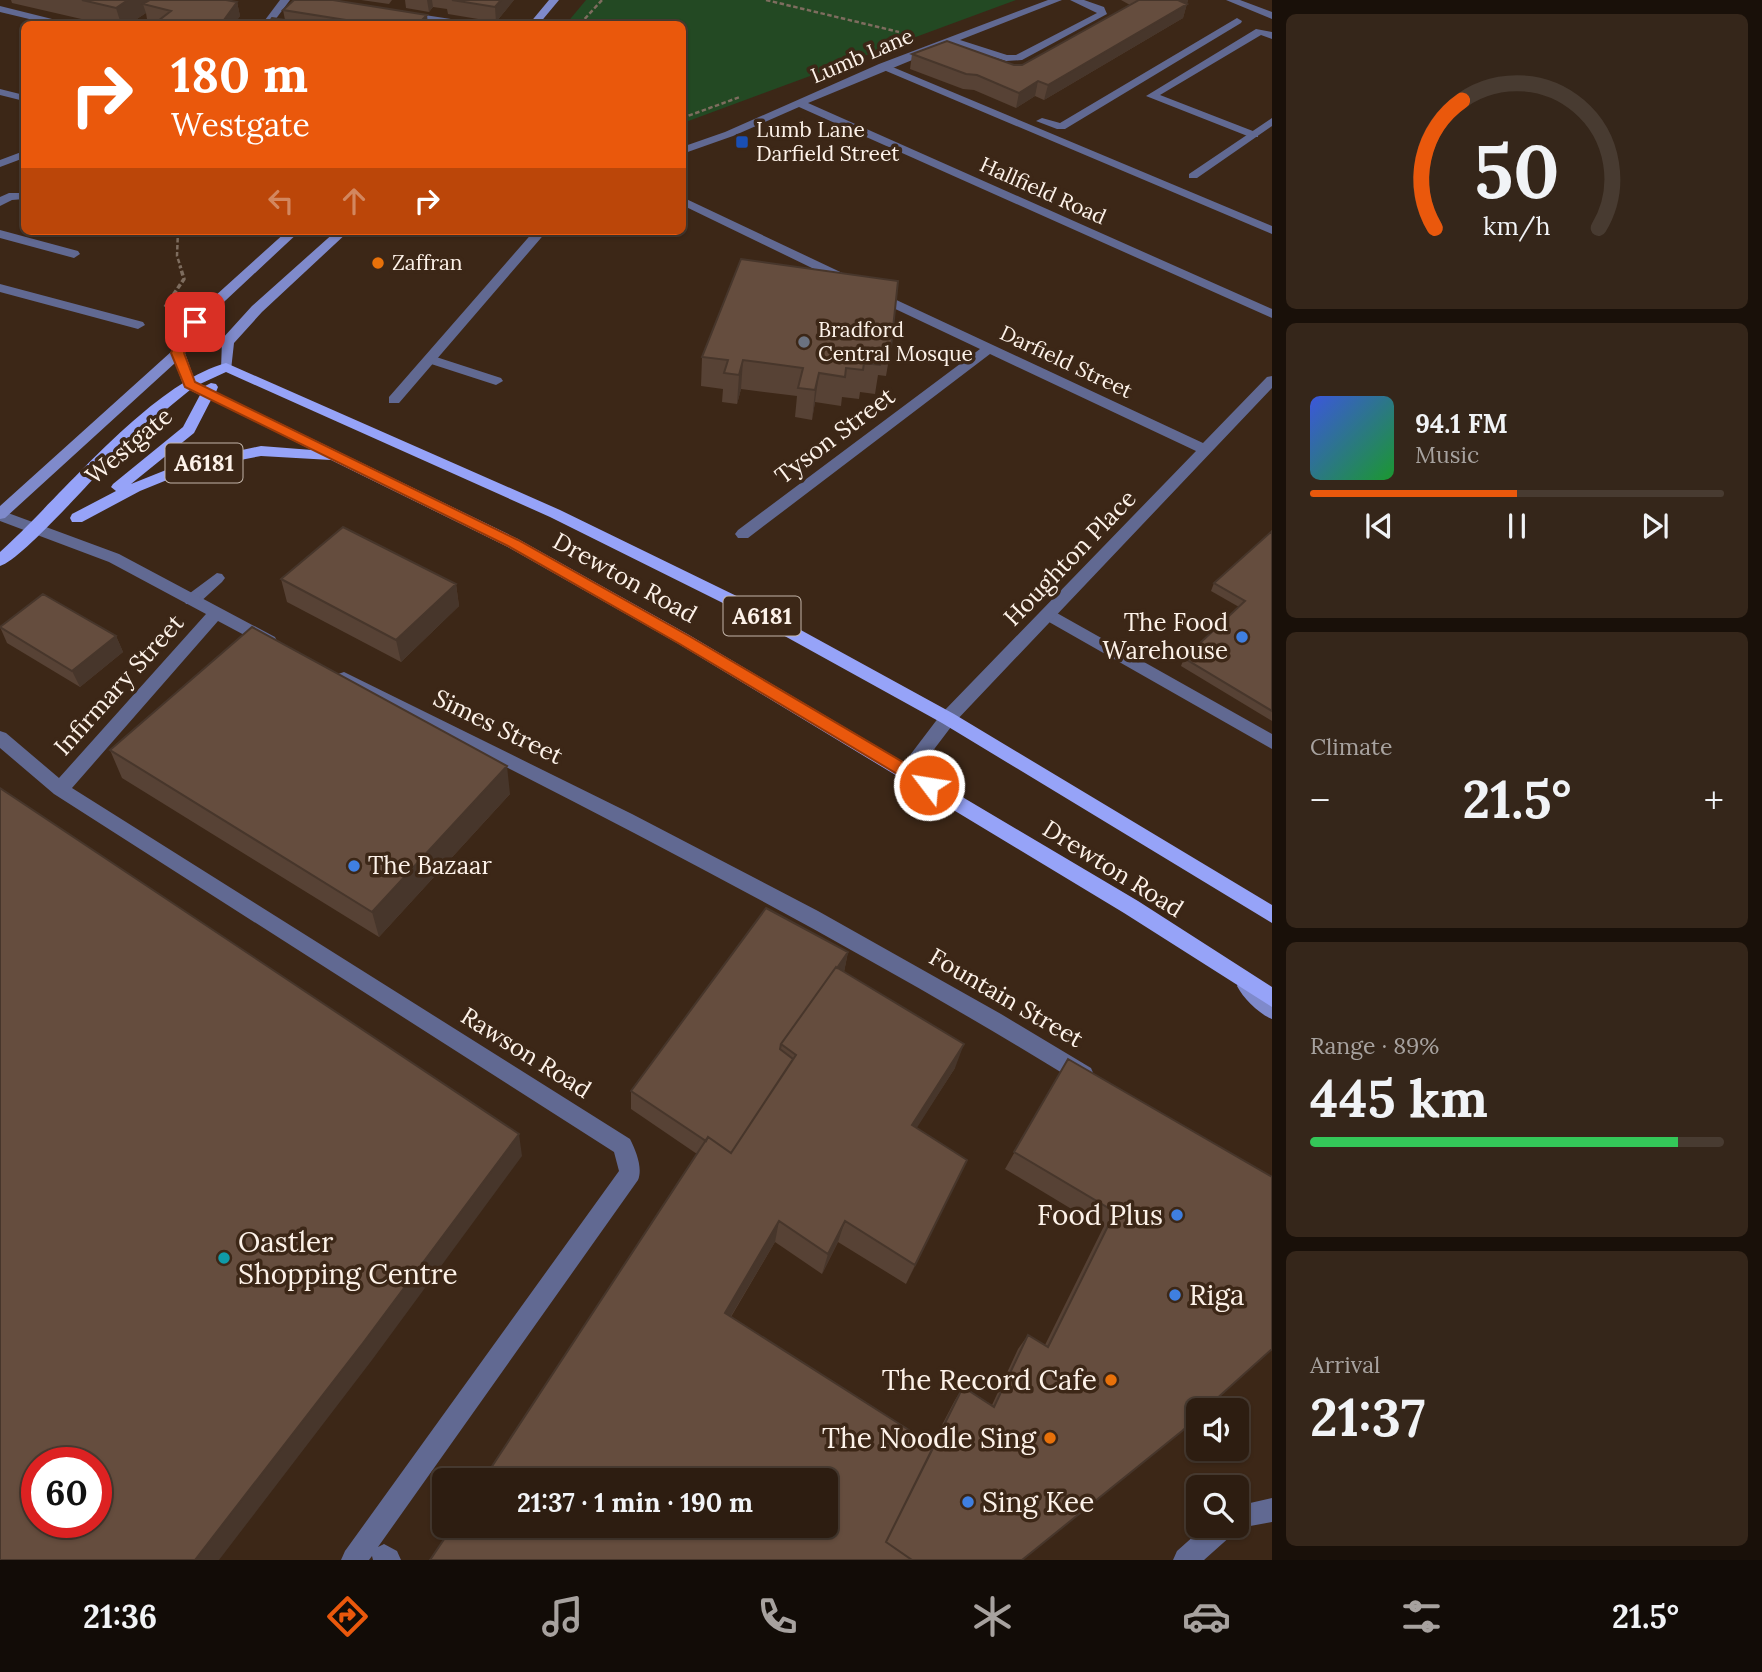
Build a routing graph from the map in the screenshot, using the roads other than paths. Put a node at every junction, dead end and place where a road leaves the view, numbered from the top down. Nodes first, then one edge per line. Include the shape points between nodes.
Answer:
1 (285, 0) edge
2 (554, 0) edge
3 (1057, 0) edge
4 (1075, 0) edge
5 (1231, 0) edge
6 (1262, 0) edge
7 (1248, 7) junction
8 (0, 9) edge
9 (398, 14) edge
10 (1272, 16) edge
11 (48, 21) edge
12 (269, 21) edge
13 (444, 21) edge
14 (536, 21) edge
15 (1237, 21) dead end
16 (1272, 36) edge
17 (949, 40) junction
18 (883, 66) junction
19 (0, 92) edge
20 (21, 97) edge
21 (798, 103) junction
22 (988, 109) junction
23 (1272, 121) edge
24 (1258, 137) junction
25 (686, 149) edge
26 (21, 155) edge
27 (0, 164) edge
28 (1193, 176) dead end
29 (21, 196) edge
30 (0, 202) edge
31 (686, 203) edge
32 (1272, 230) edge
33 (290, 235) edge
34 (339, 235) edge
35 (538, 235) edge
36 (2, 236) edge
37 (74, 254) dead end
38 (0, 288) edge
39 (1272, 314) edge
40 (138, 325) dead end
41 (988, 349) junction
42 (177, 353) junction
43 (430, 359) junction
44 (226, 368) junction
45 (1272, 380) edge
46 (496, 381) dead end
47 (189, 384) junction
48 (206, 394) junction
49 (394, 400) dead end
50 (1205, 450) junction
51 (342, 457) junction
52 (0, 514) edge
53 (77, 518) junction
54 (36, 530) junction
55 (743, 534) dead end
56 (0, 561) edge
57 (217, 578) dead end
58 (192, 600) junction
59 (215, 614) junction
60 (1048, 614) junction
61 (290, 651) edge
62 (327, 670) edge
63 (948, 718) junction
64 (0, 738) edge
65 (1272, 742) edge
66 (907, 772) junction
67 (60, 789) junction
68 (780, 901) joint
69 (1272, 915) edge
70 (1236, 974) junction
71 (1272, 998) edge
72 (1272, 1010) edge
73 (1102, 1086) edge
74 (1272, 1510) edge
75 (1249, 1515) edge
76 (1210, 1538) edge
77 (373, 1555) edge
78 (1186, 1560) edge

1 - 12 street
2 - 14 main road
3 - 17 street, Lumb Lane
4 - 17 street via 1100,9 1102,14 1018,58
5 - 7 street
6 - 7 street
7 - 10 street
8 - 11 street
9 - 13 street
15 - 22 street via 1061,127
16 - 24 street via 1260,32 1151,96
17 - 18 street, Lumb Lane
18 - 21 street, Lumb Lane
18 - 22 street
19 - 20 street
21 - 25 street, Lumb Lane
21 - 39 street, Hallfield Road
22 - 32 street
23 - 24 street
24 - 28 street
26 - 27 street
29 - 30 street
31 - 41 street, Darfield Street
33 - 42 main road via 189,327
34 - 44 main road, Westgate via 227,342
35 - 43 street
36 - 37 street
38 - 40 street
41 - 50 street, Darfield Street
41 - 55 street, Tyson Street
42 - 47 main road, Westgate
42 - 52 main road
43 - 46 street
43 - 49 street
44 - 47 main road, Westgate / A6181
44 - 48 main road, Westgate / A6181
44 - 63 main road, Drewton Road / A6181 via 533,503 749,609
45 - 50 street, Houghton Place
47 - 48 main road, Drewton Road / A6181
47 - 54 main road, Westgate / A6181 via 122,439
48 - 51 main road, Drewton Road / A6181
48 - 53 main road, Westgate / A6181 via 189,430
50 - 60 street, Houghton Place
51 - 53 main road, A6181 via 261,451 191,465
51 - 66 main road, Drewton Road / A6181 via 513,543
52 - 54 street
53 - 54 main road, Westgate / A6181
54 - 56 main road, Westgate / A6181
54 - 58 street via 114,558
57 - 58 street
58 - 59 street
59 - 61 street
59 - 67 street, Infirmary Street
60 - 63 street, Houghton Place
60 - 65 street
62 - 68 street, Simes Street via 669,840
63 - 66 street, Houghton Place
63 - 69 main road, Drewton Road / A6181
64 - 67 street, Rawson Road
66 - 70 main road, Drewton Road / A6181
67 - 77 street, Rawson Road via 623,1146 630,1173
68 - 73 street, Fountain Street via 988,1015
70 - 71 main road, Drewton Road / A6181
70 - 72 main road
74 - 75 street
76 - 78 street

